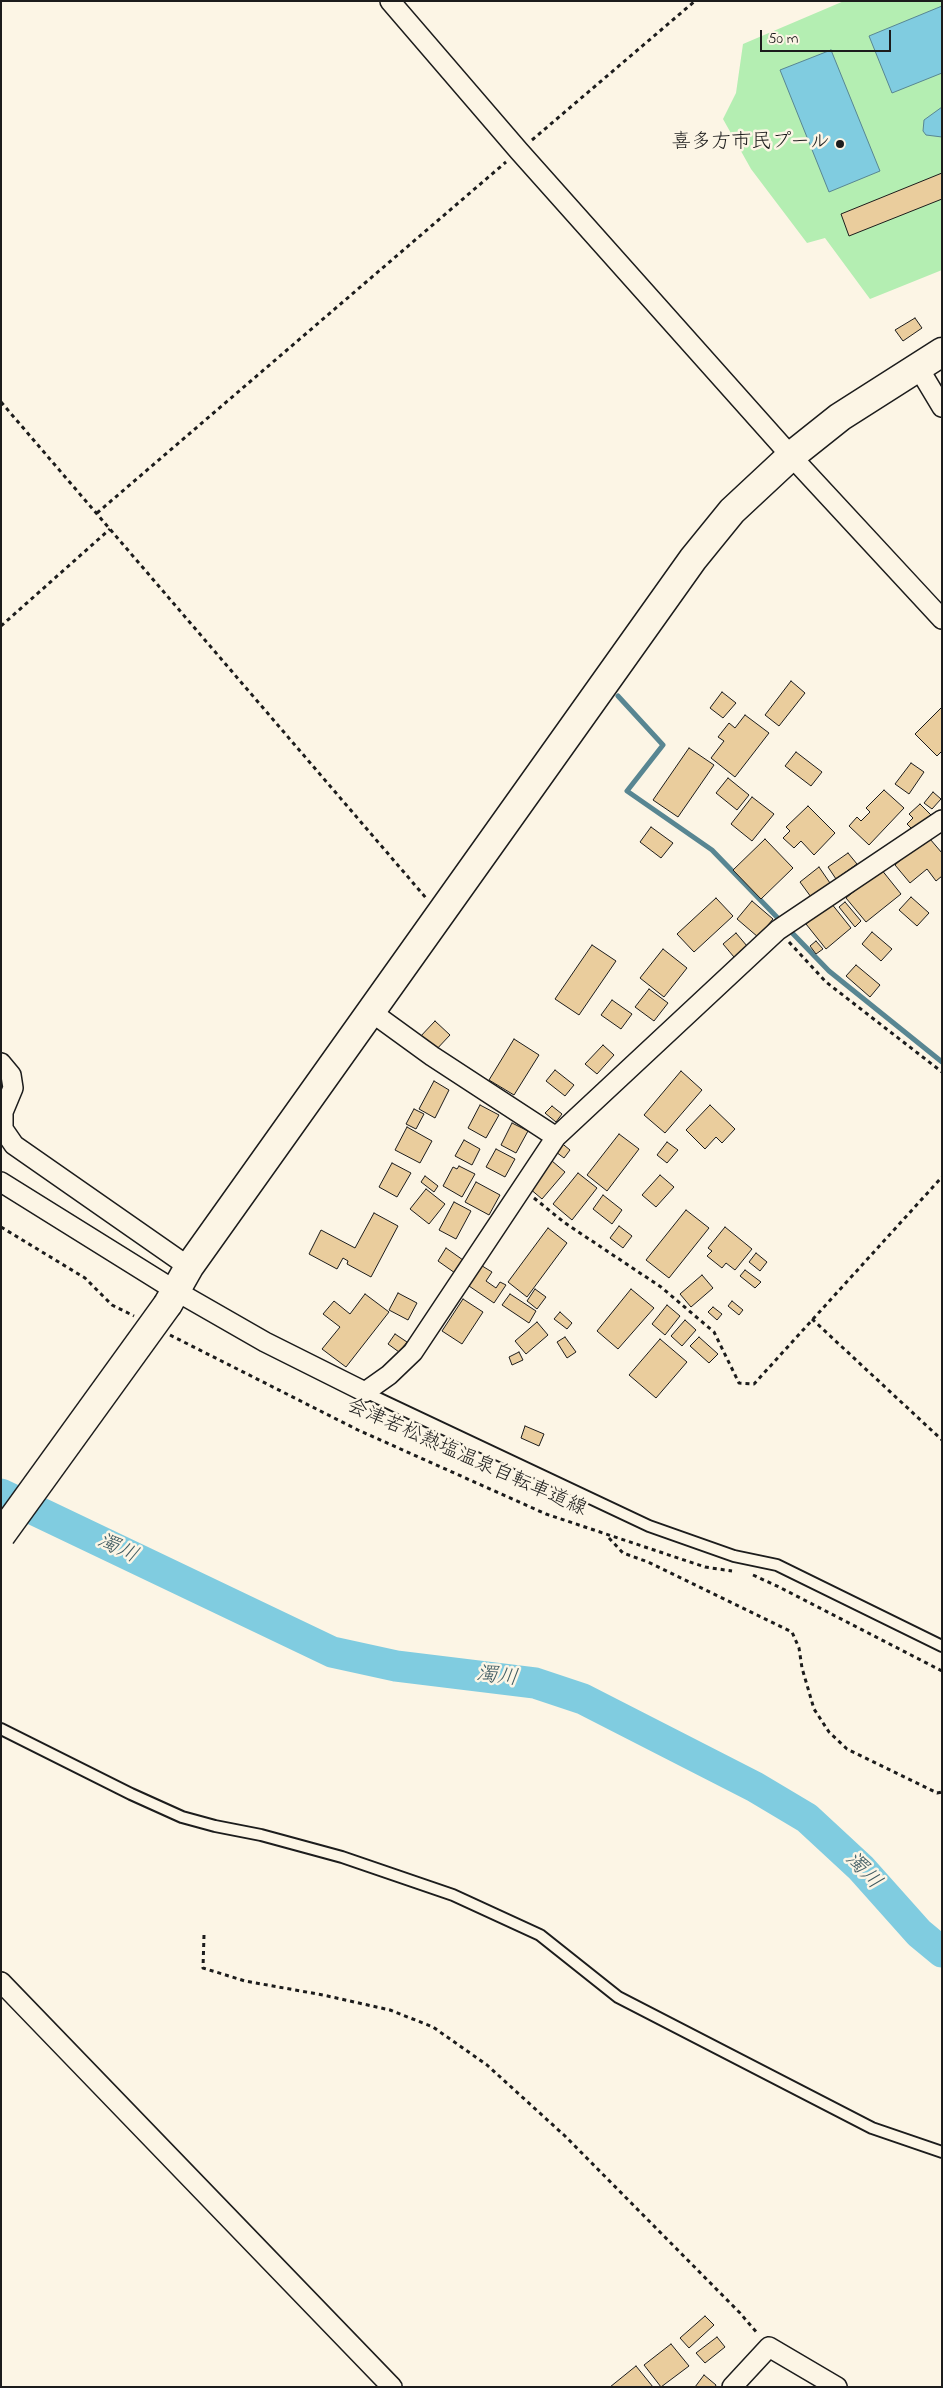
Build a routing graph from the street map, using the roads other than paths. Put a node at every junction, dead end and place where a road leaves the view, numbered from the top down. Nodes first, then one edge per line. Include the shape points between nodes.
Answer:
1 (390, 1) edge
2 (942, 352) edge
3 (918, 367) junction
4 (942, 407) edge
5 (791, 456) junction
6 (942, 619) edge
7 (942, 820) edge
8 (370, 1011) junction
9 (1, 1063) edge
10 (556, 1137) junction
11 (1, 1182) edge
12 (189, 1267) junction
13 (172, 1297) junction
14 (365, 1392) junction
15 (1, 1535) edge
16 (942, 1646) edge
17 (1, 1729) edge
18 (1, 1982) edge
19 (942, 2152) edge
20 (392, 2387) edge
21 (732, 2387) edge
22 (837, 2387) edge

1 - 5 street
2 - 3 street
3 - 4 street
3 - 5 street via 840,417
5 - 6 street
5 - 8 street via 732,511 693,558
7 - 10 street via 778,930
8 - 10 street
8 - 12 street
9 - 12 street via 10,1075 13,1088 3,1112 4,1129 14,1145
10 - 14 street via 413,1352
11 - 13 street
12 - 13 street
13 - 14 street
13 - 15 street, bridge
14 - 16 lane via 649,1526 734,1556 777,1565
17 - 19 lane via 182,1817 342,1857 453,1894 540,1935 618,1997 872,2128
18 - 20 street
21 - 22 street via 769,2348

